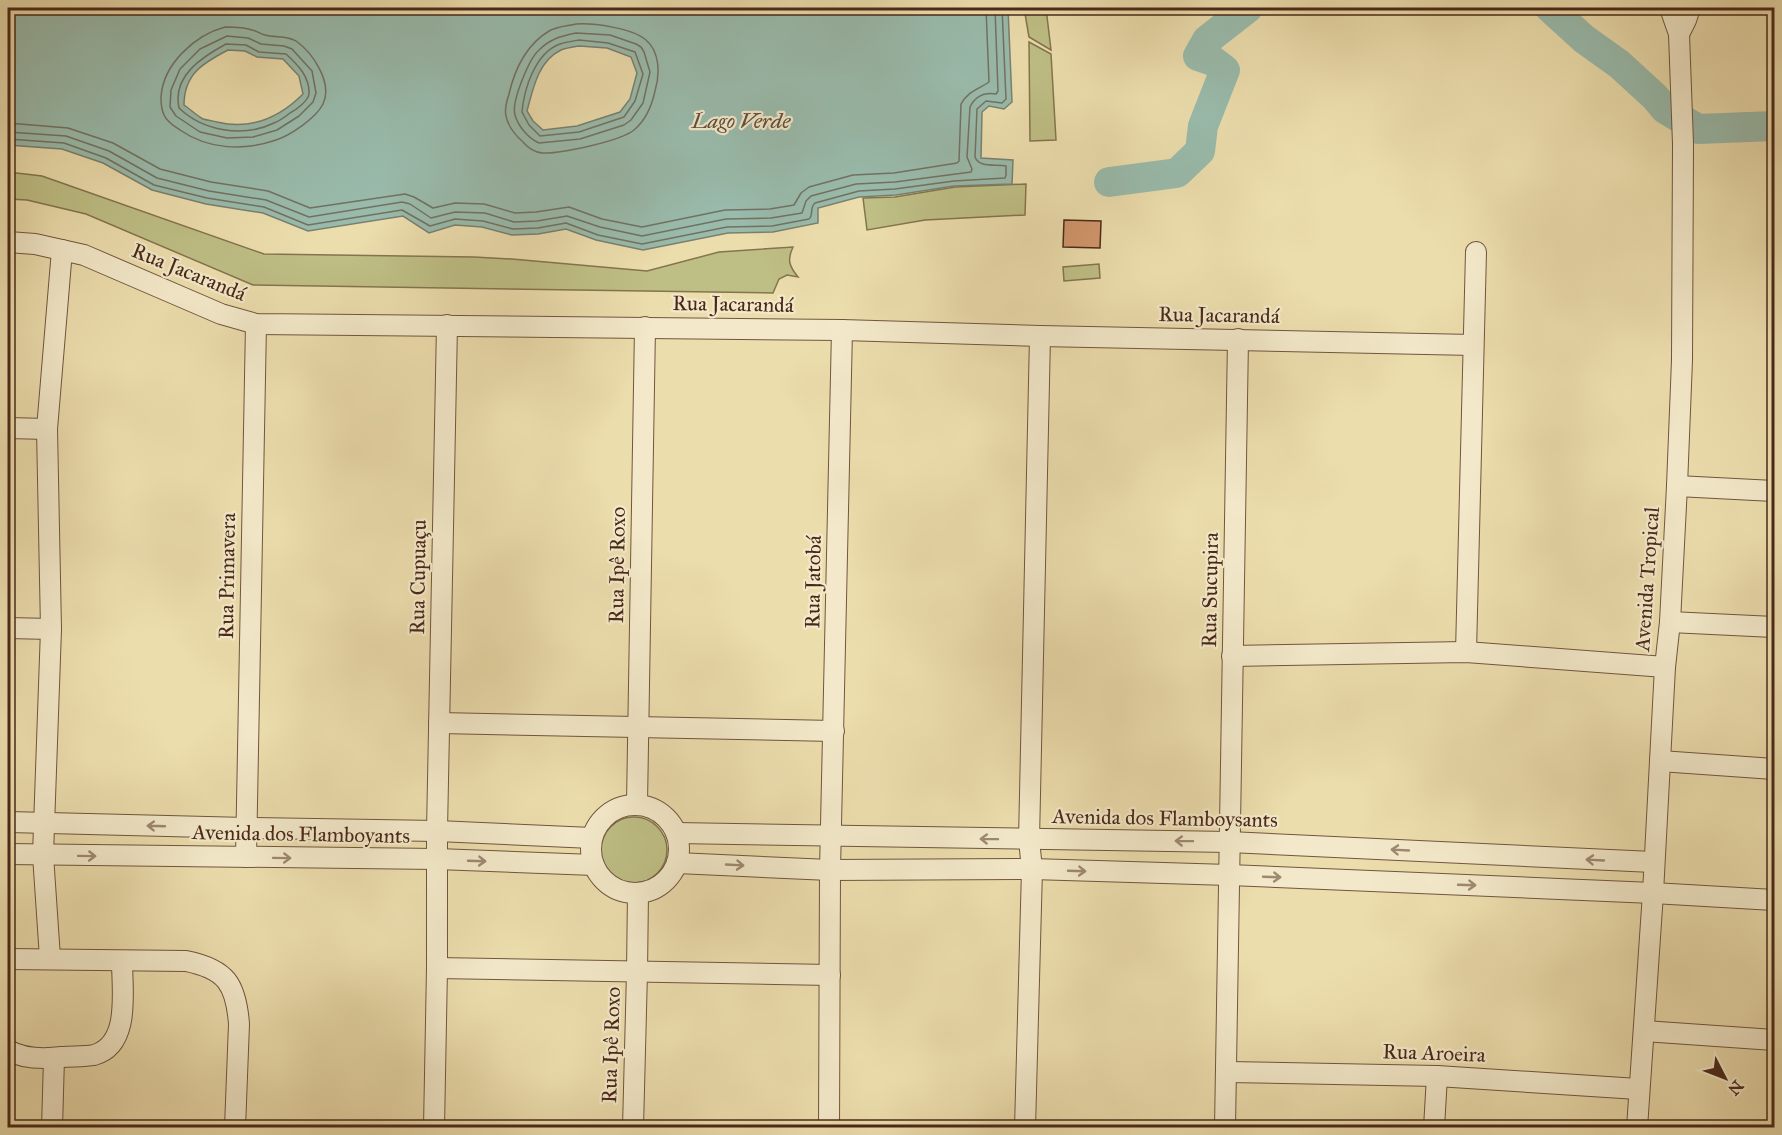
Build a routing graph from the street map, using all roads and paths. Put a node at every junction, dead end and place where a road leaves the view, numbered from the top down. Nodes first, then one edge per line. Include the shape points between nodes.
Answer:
1 (1670, 8) edge
2 (1690, 8) edge
3 (1679, 34) junction
4 (8, 242) edge
5 (62, 250) junction
6 (1476, 252) dead end
7 (256, 324) junction
8 (447, 325) junction
9 (645, 327) junction
10 (842, 330) junction
11 (1040, 336) junction
12 (1238, 339) junction
13 (1473, 345) junction
14 (8, 428) edge
15 (47, 429) junction
16 (1677, 486) junction
17 (1774, 491) edge
18 (1670, 622) junction
19 (1774, 627) edge
20 (8, 628) edge
21 (51, 629) junction
22 (1466, 651) junction
23 (1232, 656) junction
24 (1665, 667) junction
25 (440, 723) junction
26 (639, 727) junction
27 (834, 731) junction
28 (1660, 761) junction
29 (1774, 769) edge
30 (637, 804) junction
31 (8, 822) edge
32 (45, 822) junction
33 (247, 828) junction
34 (437, 831) junction
35 (676, 832) junction
36 (832, 835) junction
37 (592, 838) junction
38 (1029, 840) junction
39 (1229, 842) junction
40 (8, 854) edge
41 (44, 855) junction
42 (246, 857) junction
43 (437, 859) junction
44 (1653, 862) junction
45 (677, 863) junction
46 (594, 865) junction
47 (830, 870) junction
48 (1032, 870) junction
49 (1229, 875) junction
50 (638, 893) junction
51 (1653, 893) junction
52 (1774, 900) edge
53 (50, 958) junction
54 (8, 959) edge
55 (122, 961) junction
56 (437, 968) junction
57 (638, 972) junction
58 (830, 975) junction
59 (1644, 1031) junction
60 (1774, 1040) edge
61 (8, 1050) edge
62 (54, 1058) junction
63 (1227, 1072) junction
64 (1437, 1076) junction
65 (1638, 1089) junction
66 (52, 1128) edge
67 (235, 1128) edge
68 (434, 1128) edge
69 (633, 1128) edge
70 (829, 1128) edge
71 (1025, 1128) edge
72 (1225, 1128) edge
73 (1434, 1128) edge
74 (1637, 1128) edge

1 - 3 street
2 - 3 street
3 - 16 street, Avenida Tropical via 1683,144
4 - 5 street, Rua Jacarandá
5 - 7 street, Rua Jacarandá via 84,255 221,314
5 - 15 street
6 - 13 street
7 - 8 street, Rua Jacarandá
7 - 33 street, Rua Primavera
8 - 9 street, Rua Jacarandá
8 - 25 street, Rua Cupuaçu
9 - 10 street, Rua Jacarandá
9 - 26 street, Rua Ipê Roxo
10 - 11 street, Rua Jacarandá
10 - 27 street, Rua Jatobá
11 - 12 street, Rua Jacarandá
11 - 38 street
12 - 13 street, Rua Jacarandá
12 - 23 street, Rua Sucupira
13 - 22 street
14 - 15 street
15 - 21 street
16 - 17 street
16 - 18 street, Avenida Tropical
18 - 19 street
18 - 24 street, Avenida Tropical
20 - 21 street
21 - 32 street
22 - 23 street
22 - 24 street
23 - 39 street, Rua Sucupira
24 - 28 street, Avenida Tropical
25 - 26 street
25 - 34 street, Rua Cupuaçu
26 - 27 street
26 - 30 street, Rua Ipê Roxo
27 - 36 street, Rua Jatobá
28 - 29 street
28 - 44 street, Avenida Tropical
30 - 35 street via 654,808
30 - 37 street via 609,813
31 - 32 street, Avenida dos Flamboyants
33 -> 32 street, Avenida dos Flamboyants
32 - 41 street
33 - 34 street, Avenida dos Flamboyants
33 - 42 street, Rua Primavera
34 - 37 street, Avenida dos Flamboyants
34 - 43 street, Rua Cupuaçu
35 - 36 street, Avenida dos Flamboysants
35 - 45 street
38 -> 36 street, Avenida dos Flamboysants
36 - 47 street, Rua Jatobá
37 - 46 street
39 -> 38 street, Avenida dos Flamboysants
38 - 48 street
44 -> 39 street, Avenida dos Flamboysants
39 - 49 street, Rua Sucupira
40 - 41 street, Avenida dos Flamboyants
41 -> 42 street, Avenida dos Flamboyants
41 - 53 street
42 -> 43 street, Avenida dos Flamboyants
43 -> 46 street, Avenida dos Flamboyants
43 - 56 street
44 - 51 street, Avenida Tropical
45 -> 47 street
45 - 50 street via 668,878
46 - 50 street via 612,886
47 - 48 street
47 - 58 street
48 -> 49 street
48 - 71 street
49 -> 51 street
49 - 63 street, Rua Sucupira
50 - 57 street, Rua Ipê Roxo
51 - 52 street
51 - 59 street, Avenida Tropical
53 - 54 street
53 - 55 street
55 - 62 street via 122,1019 113,1041 93,1055
55 - 67 street via 201,964 230,984 236,996 239,1024
56 - 57 street
56 - 68 street
57 - 58 street
57 - 69 street, Rua Ipê Roxo
58 - 70 street
59 - 60 street
59 - 65 street, Avenida Tropical
61 - 62 street via 19,1055
62 - 66 street
63 - 64 street, Rua Aroeira
63 - 72 street, Rua Sucupira
64 - 65 street, Rua Aroeira
64 - 73 street
65 - 74 street, Avenida Tropical

